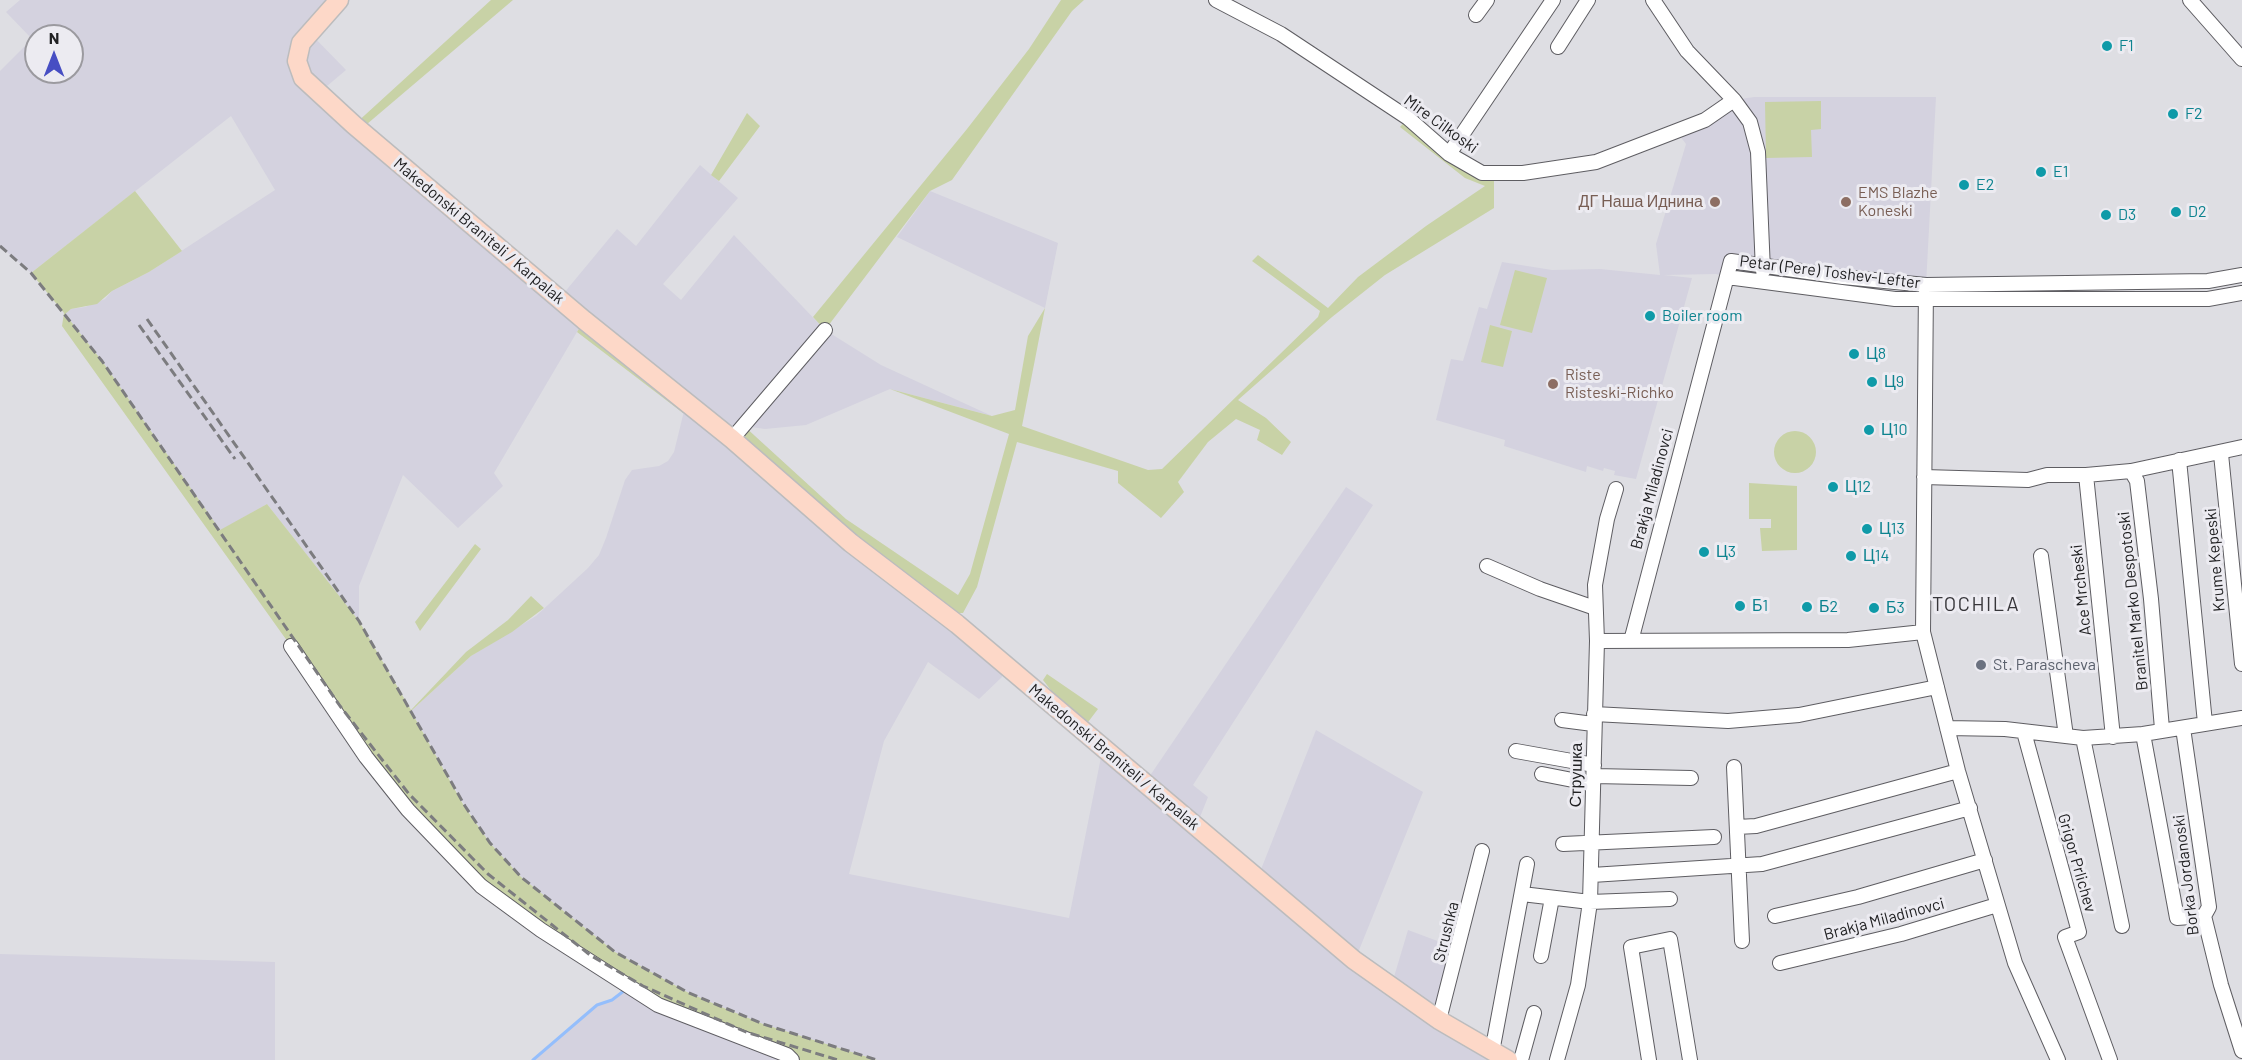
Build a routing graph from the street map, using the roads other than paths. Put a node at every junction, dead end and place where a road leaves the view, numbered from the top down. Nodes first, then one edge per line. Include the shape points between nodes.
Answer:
1 (339, 0) edge
2 (1216, 0) edge
3 (1487, 0) edge
4 (1553, 0) edge
5 (1588, 0) edge
6 (1653, 0) edge
7 (2190, 0) edge
8 (1238, 6) edge
9 (1476, 15) dead end
10 (1558, 47) dead end
11 (2242, 59) edge
12 (1734, 100) junction
13 (1449, 153) junction
14 (1764, 265) junction
15 (2242, 275) edge
16 (1727, 276) junction
17 (1762, 282) junction
18 (1926, 285) junction
19 (2242, 293) edge
20 (1925, 300) junction
21 (825, 330) dead end
22 (732, 439) junction
23 (2242, 447) edge
24 (2221, 454) junction
25 (2180, 460) junction
26 (2132, 471) junction
27 (2086, 476) junction
28 (1924, 477) junction
29 (1616, 489) dead end
30 (2042, 556) dead end
31 (1487, 566) dead end
32 (1595, 608) junction
33 (1923, 632) junction
34 (1597, 641) junction
35 (1631, 641) junction
36 (291, 646) dead end
37 (2242, 664) edge
38 (1937, 687) junction
39 (2242, 718) edge
40 (1594, 719) junction
41 (1562, 720) dead end
42 (2205, 723) junction
43 (1947, 728) junction
44 (2183, 728) junction
45 (2162, 729) junction
46 (2024, 732) junction
47 (2143, 734) junction
48 (2066, 736) junction
49 (2113, 737) junction
50 (2083, 738) junction
51 (1516, 751) dead end
52 (1734, 767) dead end
53 (1958, 771) junction
54 (1542, 774) dead end
55 (1593, 775) junction
56 (1691, 778) dead end
57 (1970, 808) junction
58 (1737, 827) junction
59 (1714, 837) dead end
60 (1563, 844) dead end
61 (1592, 844) junction
62 (1482, 851) dead end
63 (1985, 860) junction
64 (1527, 864) dead end
65 (1739, 865) junction
66 (1592, 875) junction
67 (1522, 894) junction
68 (1552, 898) junction
69 (1670, 899) dead end
70 (1590, 903) junction
71 (1997, 905) junction
72 (1775, 916) dead end
73 (2204, 916) junction
74 (2122, 926) dead end
75 (1742, 941) dead end
76 (1541, 956) dead end
77 (1780, 963) dead end
78 (1534, 1013) dead end
79 (1439, 1020) junction
80 (2242, 1051) edge
81 (1500, 1056) edge
82 (792, 1060) edge
83 (1521, 1060) edge
84 (1557, 1060) edge
85 (1649, 1060) edge
86 (1690, 1060) edge
87 (2058, 1060) edge
88 (2109, 1060) edge

1 - 22 main road, Makedonski Braniteli / Karpalak via 301,43 297,61 303,78 521,267
2 - 8 street, Mire Cilkoski
3 - 9 street
4 - 13 street
5 - 10 street
6 - 12 street via 1686,51
7 - 11 street
8 - 13 street, Mire Cilkoski via 1408,118
12 - 13 street, Mire Cilkoski via 1705,120 1596,162 1523,173 1482,173
12 - 14 street via 1750,122 1758,152
14 - 16 street, Petar (Pere) Toshev-Lefter via 1731,261
14 - 17 street
14 - 18 street, Petar (Pere) Toshev-Lefter
15 - 18 street, Petar (Pere) Toshev-Lefter via 2208,281
16 - 17 street, Petar (Pere) Toshev-Lefter
16 - 35 street, Brakja Miladinovci
17 - 20 street, Petar (Pere) Toshev-Lefter via 1841,294
18 - 20 street
19 - 20 street, Petar (Pere) Toshev-Lefter via 2208,299
20 - 28 street
21 - 22 street
22 - 79 main road, Makedonski Braniteli / Karpalak via 851,543 957,624 1319,931
23 - 24 street
24 - 25 street
24 - 37 street, Krume Kepeski
25 - 26 street
25 - 42 street
26 - 27 street
26 - 45 street, Branitel Marko Despotoski via 2137,481 2150,587
27 - 28 street via 2028,480
27 - 49 street, Ace Mrcheski
28 - 33 street
29 - 32 street, Струшка via 1595,585
30 - 48 street
31 - 32 street
32 - 34 street, Струшка
33 - 35 street via 1848,640
33 - 38 street
34 - 35 street
34 - 40 street, Струшка
36 - 82 street via 366,757 408,810 481,886 541,930 658,1005
38 - 40 street via 1799,715 1728,721
38 - 43 street
39 - 42 street
40 - 41 street
40 - 55 street, Струшка
42 - 44 street
43 - 46 street
43 - 53 street
44 - 45 street
44 - 73 street, Borka Jordanoski via 2209,907
45 - 47 street
46 - 48 street
46 - 88 street, Grigor Prlichev via 2079,932 2066,937
47 - 49 street
47 - 73 street via 2177,918
48 - 50 street
49 - 50 street
50 - 74 street
51 - 55 street
52 - 58 street
53 - 57 street
53 - 58 street via 1756,826
54 - 55 street
55 - 56 street
55 - 61 street, Струшка
57 - 63 street
57 - 65 street via 1762,864
58 - 65 street
59 - 61 street
60 - 61 street
61 - 66 street, Струшка
62 - 79 street, Strushka
63 - 71 street
63 - 72 street, Brakja Miladinovci via 1858,897
64 - 67 street
65 - 66 street
65 - 75 street
66 - 70 street, Струшка
67 - 68 street
67 - 81 street
68 - 70 street
68 - 76 street
69 - 70 street
70 - 84 street, Струшка via 1578,986
71 - 77 street, Brakja Miladinovci via 1901,934
71 - 87 street via 2015,963
73 - 80 street, Borka Jordanoski
78 - 83 street
79 - 81 main road, Makedonski Braniteli / Karpalak
85 - 86 street via 1630,947 1670,939

